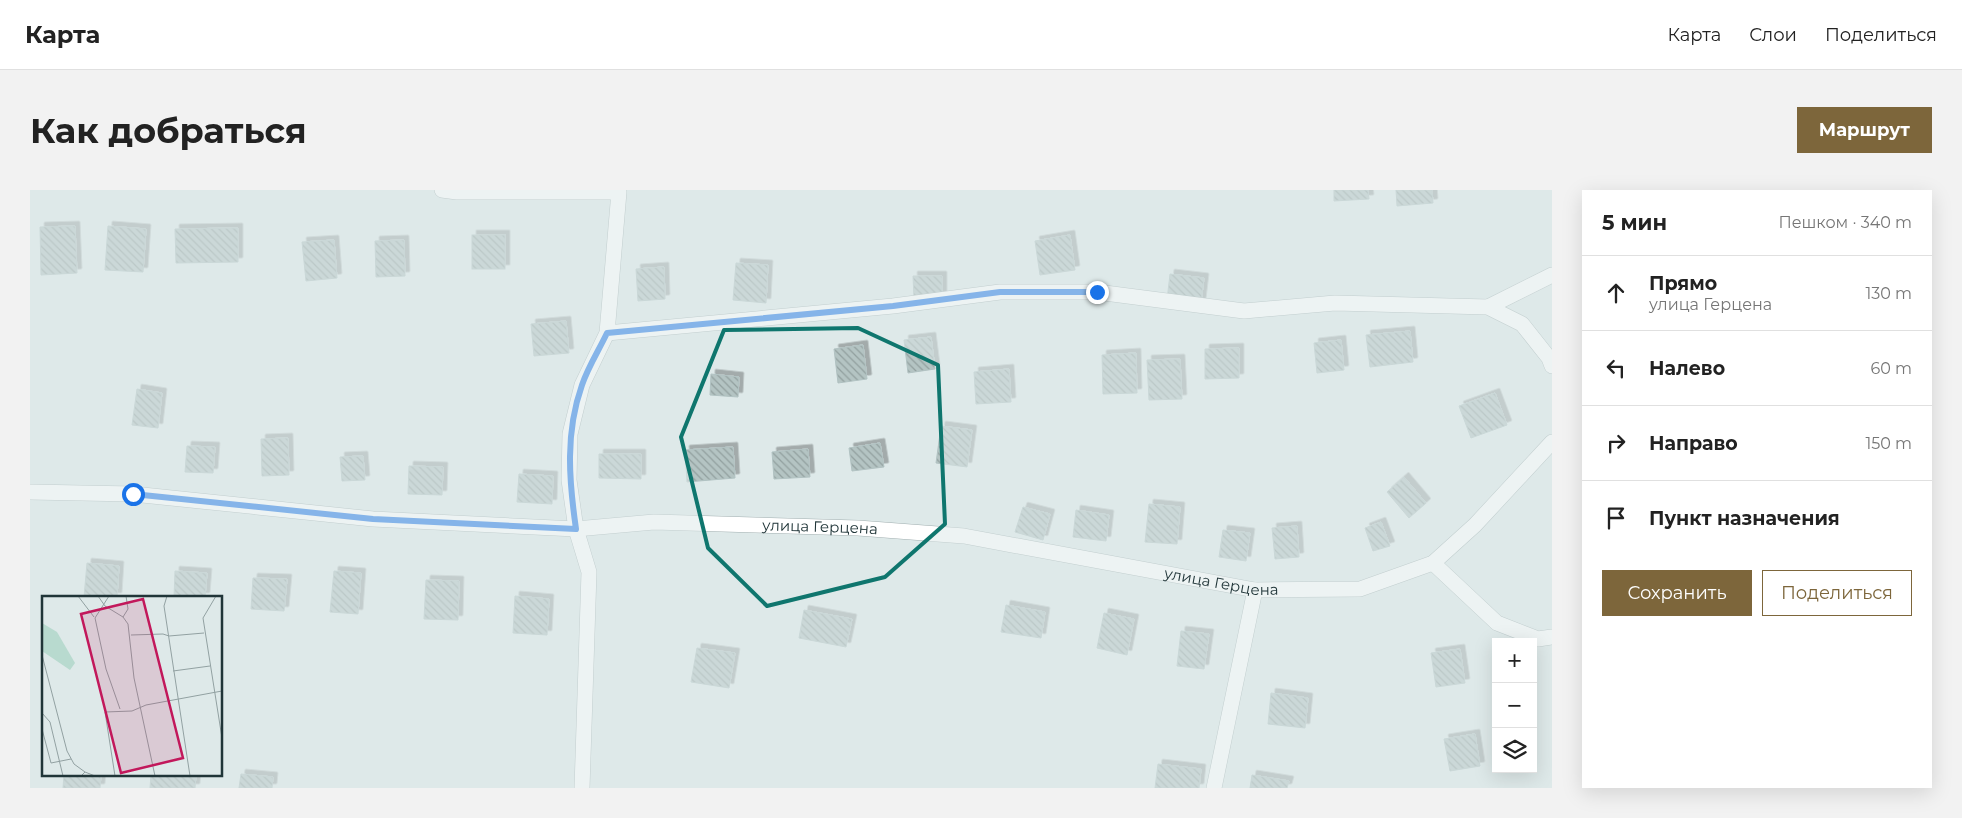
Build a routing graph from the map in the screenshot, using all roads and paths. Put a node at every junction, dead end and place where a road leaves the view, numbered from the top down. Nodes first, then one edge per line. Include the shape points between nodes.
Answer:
1 (442, 190) edge
2 (1552, 275) edge
3 (1488, 307) junction
4 (607, 333) junction
5 (1552, 366) edge
6 (1552, 442) edge
7 (30, 492) edge
8 (576, 529) junction
9 (1433, 564) junction
10 (1255, 590) junction
11 (1552, 637) edge
12 (582, 788) edge
13 (1214, 788) edge

1 - 4 street via 619,192
2 - 3 street
3 - 4 street via 1335,303 1244,311 1097,292 1000,292 893,306
3 - 5 street via 1522,324
4 - 8 street via 582,385 570,434 570,480
6 - 9 street, улица Герцена via 1475,525
7 - 8 street, улица Герцена via 133,494 373,519
8 - 10 street, улица Герцена via 654,522 858,528 964,536
8 - 12 street via 589,572
9 - 10 street, улица Герцена via 1360,589
9 - 11 street via 1497,623 1538,639
10 - 13 street

